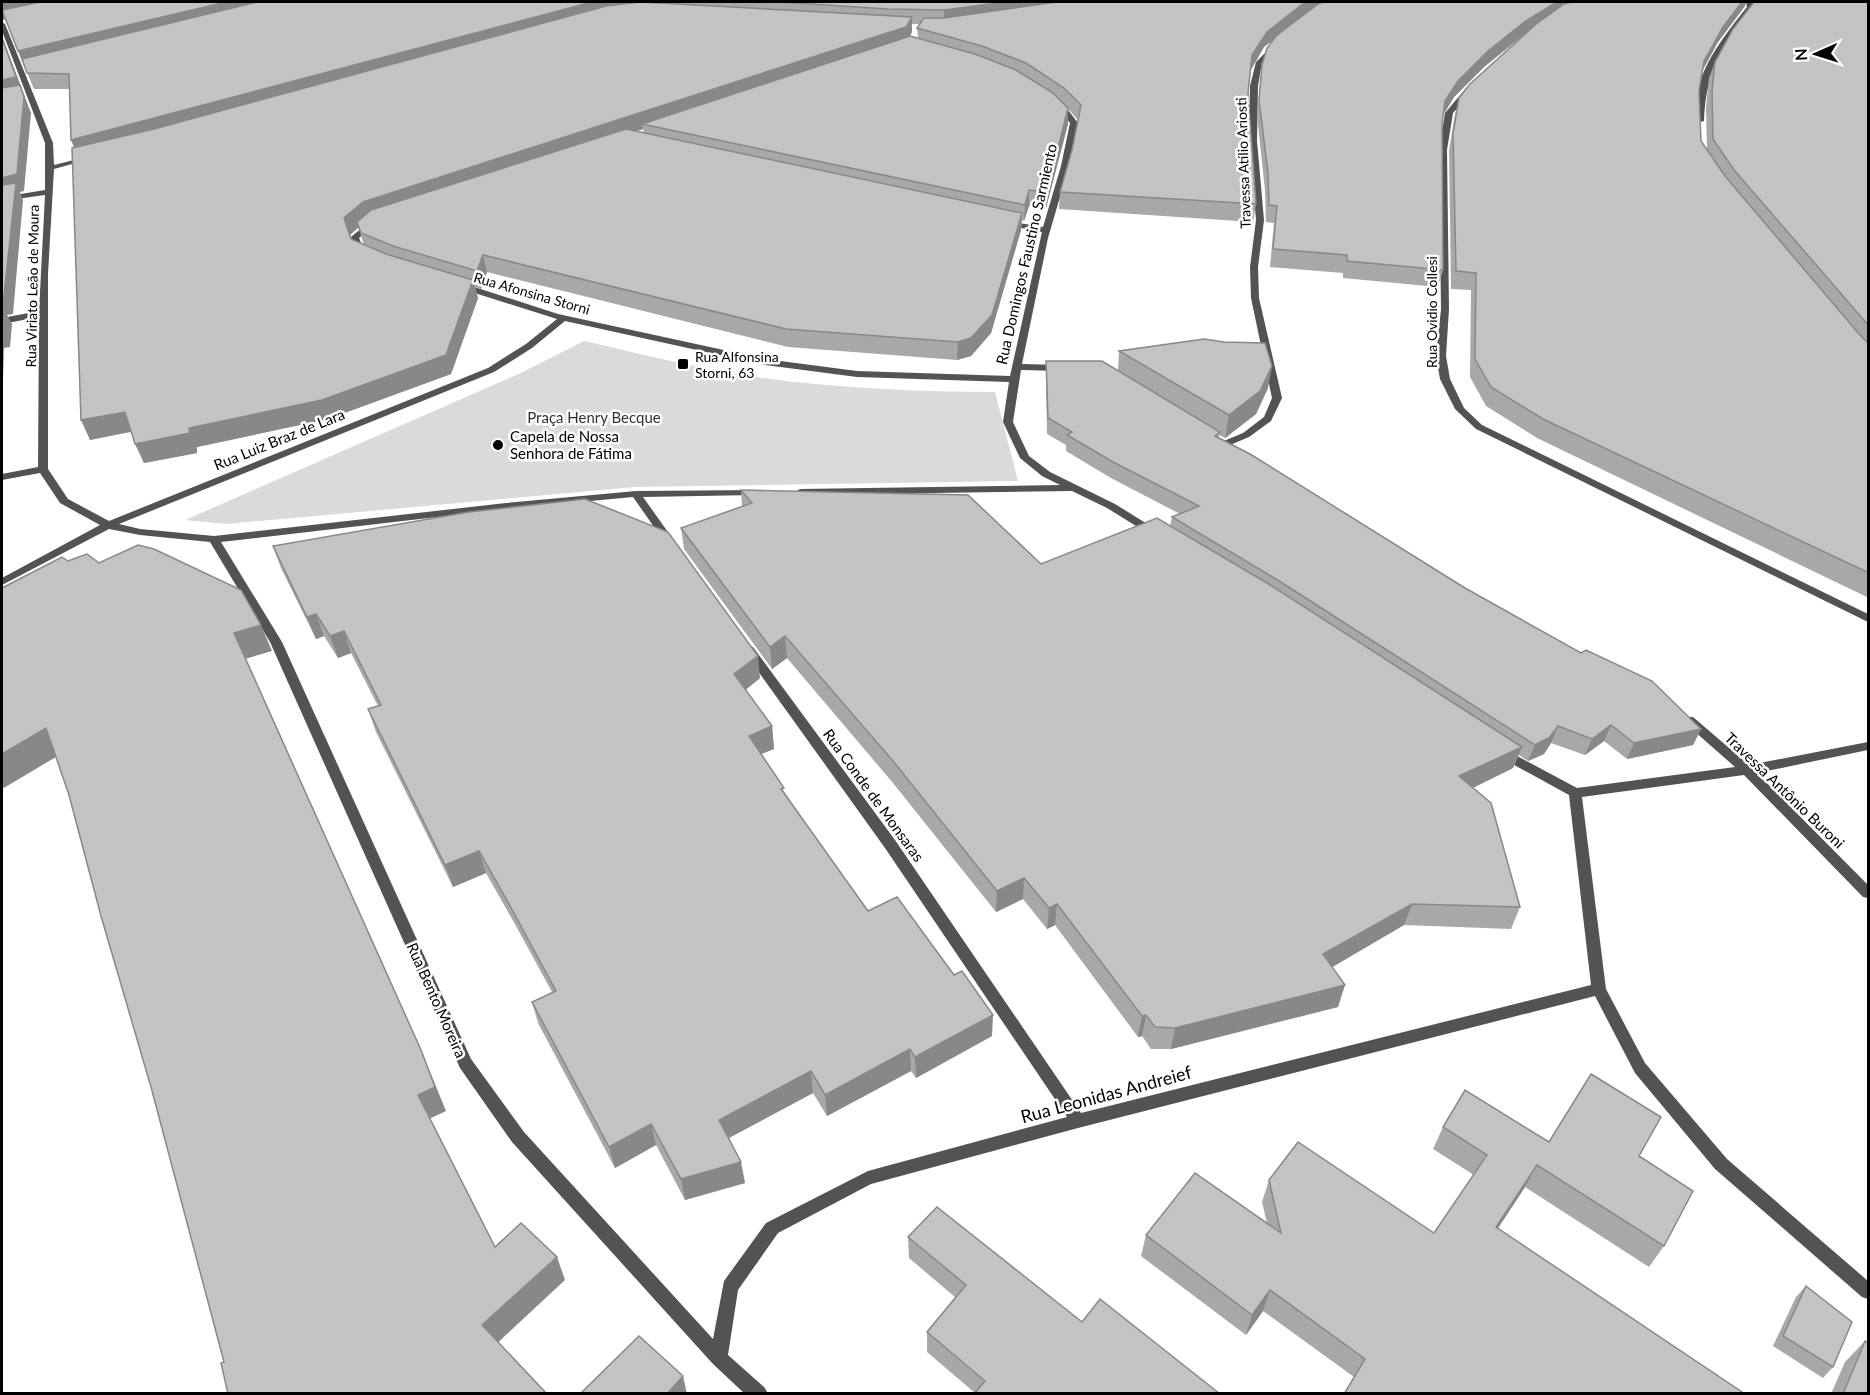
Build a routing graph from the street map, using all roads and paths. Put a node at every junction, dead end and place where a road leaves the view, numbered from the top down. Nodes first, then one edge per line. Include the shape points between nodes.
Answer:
1 (1749, 2) edge
2 (13, 20) edge
3 (2, 23) edge
4 (1281, 40) edge
5 (30, 69) edge
6 (20, 72) junction
7 (1478, 82) edge
8 (1052, 99) edge
9 (1700, 131) edge
10 (93, 157) edge
11 (50, 168) junction
12 (47, 192) junction
13 (2, 199) edge
14 (384, 219) edge
15 (996, 221) edge
16 (1046, 230) junction
17 (369, 257) edge
18 (449, 283) edge
19 (44, 314) junction
20 (563, 318) junction
21 (2, 321) edge
22 (1017, 367) junction
23 (1077, 368) edge
24 (1014, 379) junction
25 (1240, 454) edge
26 (43, 469) junction
27 (2, 477) edge
28 (1071, 488) junction
29 (765, 492) edge
30 (789, 492) edge
31 (636, 494) junction
32 (108, 525) junction
33 (214, 539) junction
34 (1170, 542) edge
35 (677, 551) edge
36 (2, 582) edge
37 (1869, 618) edge
38 (739, 636) edge
39 (1680, 713) edge
40 (1488, 744) edge
41 (1869, 746) edge
42 (1747, 770) junction
43 (1575, 793) junction
44 (1869, 893) edge
45 (1599, 989) junction
46 (1078, 1121) junction
47 (1869, 1291) edge
48 (719, 1358) junction
49 (759, 1394) edge

1 - 9 street via 1750,7 1704,76
2 - 3 street
3 - 6 street, Rua Viriato Leão de Moura
4 - 25 street, Travessa Atílio Ariosti via 1259,62 1253,141 1260,220 1255,298 1277,398 1268,419 1246,435 1219,443
5 - 6 street
6 - 11 street, Rua Viriato Leão de Moura via 26,97 49,143
7 - 37 street, Rua Ovidio Collesi via 1449,113 1443,150 1445,309 1441,356 1445,379 1460,409 1479,427
8 - 16 street, Rua Domingos Faustino Sarmiento via 1074,123
10 - 11 street
11 - 12 street, Rua Viriato Leão de Moura
12 - 13 street
12 - 19 street, Rua Viriato Leão de Moura
14 - 17 street via 355,237 360,253
15 - 16 street
16 - 22 street, Rua Domingos Faustino Sarmiento
18 - 20 street, Rua Afonsina Storni
19 - 21 street
19 - 26 street, Rua Viriato Leão de Moura
20 - 24 street, Rua Afonsina Storni via 765,362 857,374
20 - 32 street, Rua Luiz Braz de Lara via 512,359 491,370
22 - 23 street
22 - 24 street, Rua Domingos Faustino Sarmiento
24 - 28 street, Rua Domingos Faustino Sarmiento via 1008,422 1025,458
26 - 27 street
26 - 32 street via 64,501
28 - 30 street
28 - 34 street, Rua Domingos Faustino Sarmiento via 1111,506
29 - 31 street
31 - 33 street
31 - 35 street
32 - 33 street
32 - 36 street, Rua Luiz Braz de Lara
33 - 48 street, Rua Bento Moreira via 276,642 465,1063 518,1137
38 - 46 street, Rua Conde de Monsaras via 890,844
39 - 42 street, Travessa Antônio Buroni
40 - 43 street
41 - 42 street
42 - 43 street
42 - 44 street, Travessa Antônio Buroni
43 - 45 street
45 - 46 street, Rua Leonidas Andreief
45 - 47 street via 1640,1068 1721,1164
46 - 48 street, Rua Leonidas Andreief via 868,1178 772,1228 730,1287
48 - 49 street, Rua Bento Moreira

